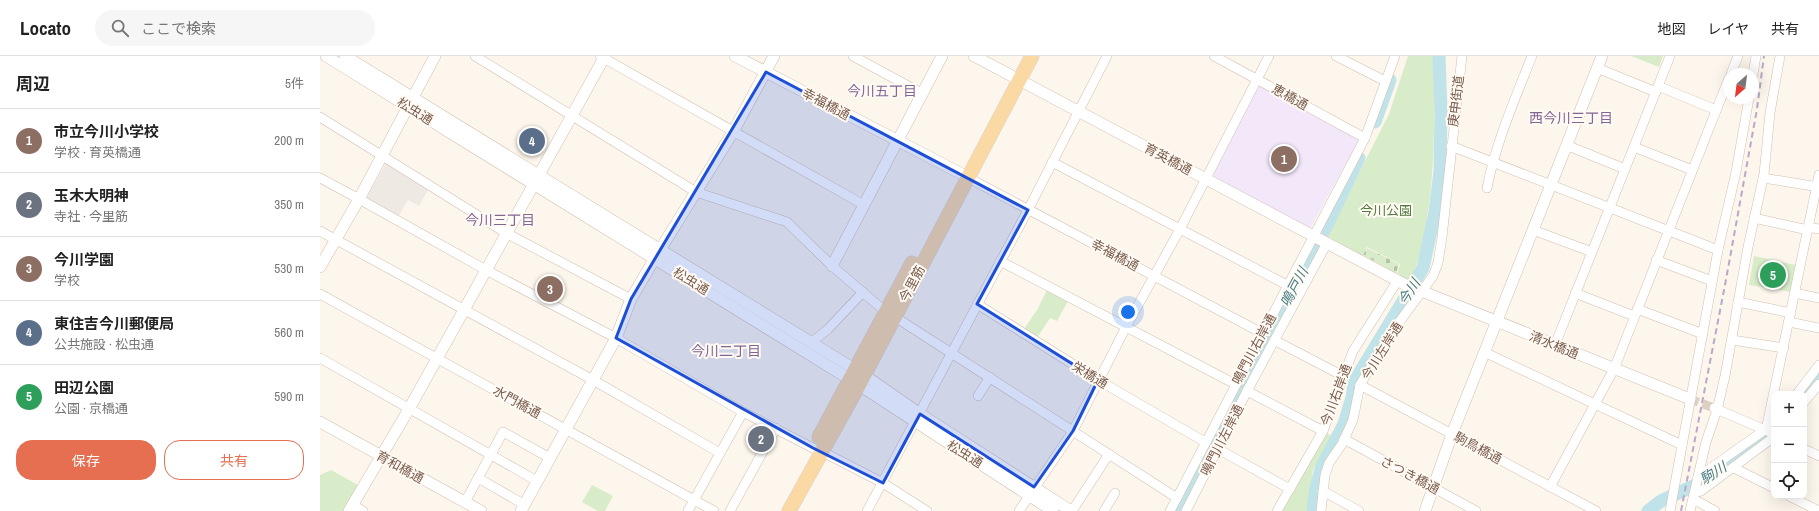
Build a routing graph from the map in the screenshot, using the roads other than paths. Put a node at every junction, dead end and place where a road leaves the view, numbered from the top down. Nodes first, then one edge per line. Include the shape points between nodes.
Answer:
1 (326, 56) edge
2 (345, 56) edge
3 (435, 56) edge
4 (475, 56) edge
5 (735, 56) edge
6 (774, 56) edge
7 (853, 56) edge
8 (942, 56) edge
9 (974, 56) edge
10 (1022, 56) edge
11 (1032, 56) edge
12 (1107, 56) edge
13 (1214, 56) edge
14 (1269, 56) edge
15 (1336, 56) edge
16 (1395, 56) edge
17 (1462, 56) edge
18 (1532, 56) edge
19 (1602, 56) edge
20 (1670, 56) edge
21 (1738, 56) edge
22 (1756, 56) edge
23 (1780, 56) edge
24 (603, 57) edge
25 (1597, 68) junction
26 (1733, 68) edge
27 (1754, 68) edge
28 (766, 72) junction
29 (1016, 77) junction
30 (1257, 78) junction
31 (1385, 81) junction
32 (1657, 89) junction
33 (1723, 93) edge
34 (923, 94) junction
35 (411, 102) junction
36 (1748, 104) edge
37 (1716, 110) junction
38 (1079, 111) junction
39 (572, 116) junction
40 (320, 118) edge
41 (733, 132) junction
42 (1365, 138) junction
43 (898, 142) junction
44 (1566, 145) junction
45 (1451, 146) junction
46 (1634, 147) junction
47 (383, 155) junction
48 (1492, 161) junction
49 (1052, 162) junction
50 (1625, 169) junction
51 (1692, 170) junction
52 (964, 175) junction
53 (1819, 175) edge
54 (320, 178) edge
55 (1763, 178) junction
56 (537, 179) junction
57 (1205, 180) junction
58 (1551, 184) junction
59 (1818, 187) edge
60 (1487, 188) dead end
61 (696, 192) junction
62 (359, 199) junction
63 (864, 205) junction
64 (1610, 207) junction
65 (1028, 210) junction
66 (1754, 218) junction
67 (1808, 228) junction
68 (1819, 228) edge
69 (1180, 229) junction
70 (1533, 230) junction
71 (1668, 231) junction
72 (506, 233) junction
73 (328, 236) edge
74 (1320, 239) junction
75 (1718, 250) junction
76 (1592, 252) junction
77 (657, 254) junction
78 (1656, 260) junction
79 (1000, 261) junction
80 (832, 266) junction
81 (320, 267) edge
82 (486, 270) junction
83 (1155, 276) junction
84 (1398, 280) junction
85 (1712, 281) junction
86 (1287, 285) junction
87 (1417, 289) junction
88 (863, 292) junction
89 (1575, 293) junction
90 (1795, 293) junction
91 (320, 294) edge
92 (1819, 298) edge
93 (631, 299) junction
94 (1738, 302) junction
95 (976, 304) junction
96 (463, 310) junction
97 (1636, 312) junction
98 (890, 314) junction
99 (1790, 318) junction
100 (1496, 321) junction
101 (1126, 327) junction
102 (1819, 328) edge
103 (1262, 333) junction
104 (1702, 334) junction
105 (616, 338) junction
106 (1732, 340) junction
107 (1276, 341) junction
108 (811, 343) junction
109 (1555, 345) junction
110 (1784, 348) junction
111 (952, 352) junction
112 (1484, 352) junction
113 (320, 358) edge
114 (437, 358) junction
115 (1819, 365) edge
116 (1614, 369) junction
117 (1343, 376) junction
118 (857, 377) junction
119 (990, 377) junction
120 (593, 380) junction
121 (1098, 380) junction
122 (1235, 384) junction
123 (1360, 385) junction
124 (1818, 387) edge
125 (1247, 391) junction
126 (1799, 391) edge
127 (978, 396) dead end
128 (1690, 399) junction
129 (1807, 399) edge
130 (1596, 403) junction
131 (409, 409) junction
132 (1716, 409) junction
133 (743, 412) junction
134 (917, 418) junction
135 (320, 422) edge
136 (776, 428) junction
137 (566, 429) junction
138 (1073, 431) junction
139 (1323, 431) junction
140 (1769, 432) edge
141 (1452, 434) junction
142 (1344, 439) junction
143 (1771, 439) edge
144 (1205, 442) junction
145 (1682, 445) junction
146 (1218, 449) junction
147 (817, 450) junction
148 (1807, 450) edge
149 (720, 453) junction
150 (1109, 454) junction
151 (490, 455) junction
152 (380, 456) junction
153 (1819, 456) edge
154 (550, 458) junction
155 (1734, 468) junction
156 (478, 478) junction
157 (1698, 478) junction
158 (537, 481) junction
159 (883, 483) junction
160 (1771, 486) edge
161 (1550, 487) junction
162 (1433, 488) junction
163 (1290, 489) junction
164 (1031, 491) junction
165 (1323, 491) junction
166 (1116, 493) dead end
167 (1695, 494) junction
168 (1177, 498) junction
169 (1795, 499) edge
170 (694, 500) junction
171 (1672, 501) edge
172 (465, 502) junction
173 (351, 508) edge
174 (523, 508) edge
175 (1190, 510) edge
176 (363, 511) edge
177 (481, 511) edge
178 (688, 511) edge
179 (714, 511) edge
180 (730, 511) edge
181 (778, 511) edge
182 (789, 511) edge
183 (867, 511) edge
184 (927, 511) edge
185 (1019, 511) edge
186 (1053, 511) edge
187 (1072, 511) edge
188 (1104, 511) edge
189 (1170, 511) edge
190 (1277, 511) edge
191 (1321, 511) edge
192 (1359, 511) edge
193 (1425, 511) edge
194 (1476, 511) edge
195 (1596, 511) edge
196 (1663, 511) edge
197 (1690, 511) edge
198 (1716, 511) edge
199 (1819, 511) edge

1 - 35 street, 松虫通
2 - 35 street, 松虫通
3 - 35 street
4 - 39 street
5 - 28 street, 幸福橋通
6 - 28 street
7 - 34 street
8 - 34 street
9 - 29 street, 育英橋通
10 - 29 main road, 今里筋
11 - 29 main road, 今里筋
12 - 38 street
13 - 30 street, 恵橋通
14 - 30 street
15 - 31 street
16 - 31 street, 鳴門川右岸通
17 - 45 street, 庚申街道
18 - 48 street
19 - 25 street
20 - 32 street
21 - 26 street
22 - 27 street
23 - 55 street via 1770,113
24 - 39 street
24 - 41 street
25 - 32 street
25 - 44 street
28 - 41 street
28 - 43 street, 幸福橋通
29 - 38 street, 育英橋通
29 - 52 main road, 今里筋
30 - 42 street, 恵橋通
30 - 57 street
31 - 42 street, 鳴門川右岸通
32 - 37 street
32 - 46 street
33 - 37 street
34 - 43 street
35 - 47 street
35 - 56 street, 松虫通
36 - 75 street
37 - 51 street
38 - 49 street
38 - 57 street, 育英橋通
39 - 56 street
39 - 61 street
40 - 47 street
41 - 61 street
41 - 63 street
42 - 74 street, 鳴門川右岸通
43 - 52 street, 幸福橋通
43 - 63 street
44 - 50 street
44 - 58 street
45 - 48 street
45 - 87 street, 今川左岸通 via 1438,262 1433,276
46 - 50 street
46 - 51 street
47 - 62 street
47 - 72 street
48 - 58 street
48 - 60 street
49 - 65 street
49 - 69 street
50 - 64 street
51 - 71 street
52 - 65 street, 幸福橋通
52 - 98 main road, 今里筋
53 - 59 street
54 - 62 street
55 - 59 street
55 - 66 street
56 - 72 street
56 - 77 street, 松虫通
57 - 69 street
57 - 74 street, 育英橋通
58 - 64 street
58 - 70 street
59 - 67 street
61 - 77 street
61 - 80 street via 787,222
62 - 73 street
62 - 82 street
63 - 80 street
64 - 71 street
64 - 76 street
65 - 79 street
65 - 83 street, 幸福橋通
66 - 67 street
66 - 94 street
67 - 68 street
67 - 90 street
69 - 83 street
69 - 86 street
70 - 76 street
70 - 100 street
71 - 75 street
71 - 78 street
72 - 82 street
72 - 93 street
73 - 81 street
73 - 96 street
74 - 84 street, 育英橋通
74 - 86 street, 鳴門川右岸通
74 - 107 street, 鳴門川左岸通
75 - 85 street
76 - 89 street
77 - 93 street
77 - 108 street, 松虫通
77 - 118 street, 松虫通
78 - 85 street
78 - 97 street
79 - 95 street
79 - 101 street
80 - 88 street
82 - 96 street
82 - 105 street
83 - 101 street
83 - 103 street, 幸福橋通
84 - 87 street, 育英橋通
84 - 117 street, 今川右岸通 via 1353,351
85 - 104 street
86 - 103 street, 鳴門川右岸通
87 - 100 street, 清水橋通
87 - 123 street, 今川左岸通
88 - 98 street
88 - 108 street
89 - 97 street
89 - 109 street
90 - 92 street
90 - 99 street
91 - 114 street, 水門橋通
93 - 105 street
94 - 99 street
94 - 106 street
95 - 111 street
95 - 121 street, 栄橋通
96 - 114 street
96 - 120 street
97 - 104 street
97 - 116 street
98 - 111 street
98 - 118 main road, 今里筋
99 - 102 street
99 - 110 street
100 - 109 street, 清水橋通
100 - 112 street
101 - 121 street
101 - 122 street
103 - 122 street, 鳴門川右岸通
104 - 128 street
105 - 120 street
105 - 133 street
106 - 110 street
106 - 132 street
107 - 117 street
107 - 125 street, 鳴門川左岸通
108 - 118 street, 松虫通
109 - 116 street, 清水橋通
110 - 140 street
111 - 119 street
111 - 134 street
112 - 130 street
112 - 141 street
113 - 131 street
114 - 131 street
114 - 137 street, 水門橋通
115 - 126 street
116 - 128 street, 清水橋通
116 - 130 street
117 - 139 street, 今川右岸通
118 - 134 street, 松虫通
118 - 147 main road, 今里筋
119 - 127 street
119 - 138 street
120 - 137 street
120 - 149 street
121 - 138 street
121 - 144 street, 栄橋通
122 - 144 street, 鳴門川右岸通
123 - 141 street, 駒鳥橋通
123 - 142 street, 今川左岸通 via 1353,420
124 - 129 street
125 - 139 street
125 - 146 street, 鳴門川左岸通
128 - 145 street
130 - 145 street
130 - 161 street
131 - 151 street
131 - 152 street
132 - 140 street
132 - 157 street
133 - 136 street
133 - 149 street
134 - 159 street
134 - 164 street, 松虫通
135 - 152 street, 育和橋通
136 - 147 street
136 - 180 street
137 - 154 street
137 - 170 street, 水門橋通
138 - 150 street
138 - 164 street
139 - 163 street, 今川右岸通
140 - 157 street
141 - 161 street, 駒鳥橋通
141 - 162 street
142 - 162 street, さつき橋通
142 - 165 street, 今川左岸通 via 1329,463
143 - 155 street
144 - 168 street, 鳴門川右岸通
145 - 171 street
146 - 163 street
146 - 175 street, 鳴門川左岸通
147 - 159 street
147 - 181 main road, 今里筋
147 - 182 main road, 今里筋
148 - 153 street
149 - 170 street
150 - 168 street
150 - 187 street
151 - 154 street via 503,432
151 - 156 street
151 - 158 street
152 - 172 street, 育和橋通
152 - 173 street
154 - 158 street
155 - 160 street
155 - 167 street
156 - 172 street
156 - 174 street
157 - 167 street
158 - 174 street
159 - 183 street
159 - 184 street
161 - 195 street, 駒鳥橋通
162 - 193 street
162 - 194 street, さつき橋通
163 - 190 street, 今川右岸通
164 - 185 street
164 - 186 street, 松虫通
164 - 187 street, 松虫通
165 - 191 street, 今川左岸通
165 - 192 street
166 - 188 street
167 - 197 street
167 - 198 street
168 - 189 street, 鳴門川右岸通
169 - 199 street
170 - 178 street
170 - 179 street, 水門橋通
171 - 196 street
172 - 177 street, 育和橋通
173 - 176 street

